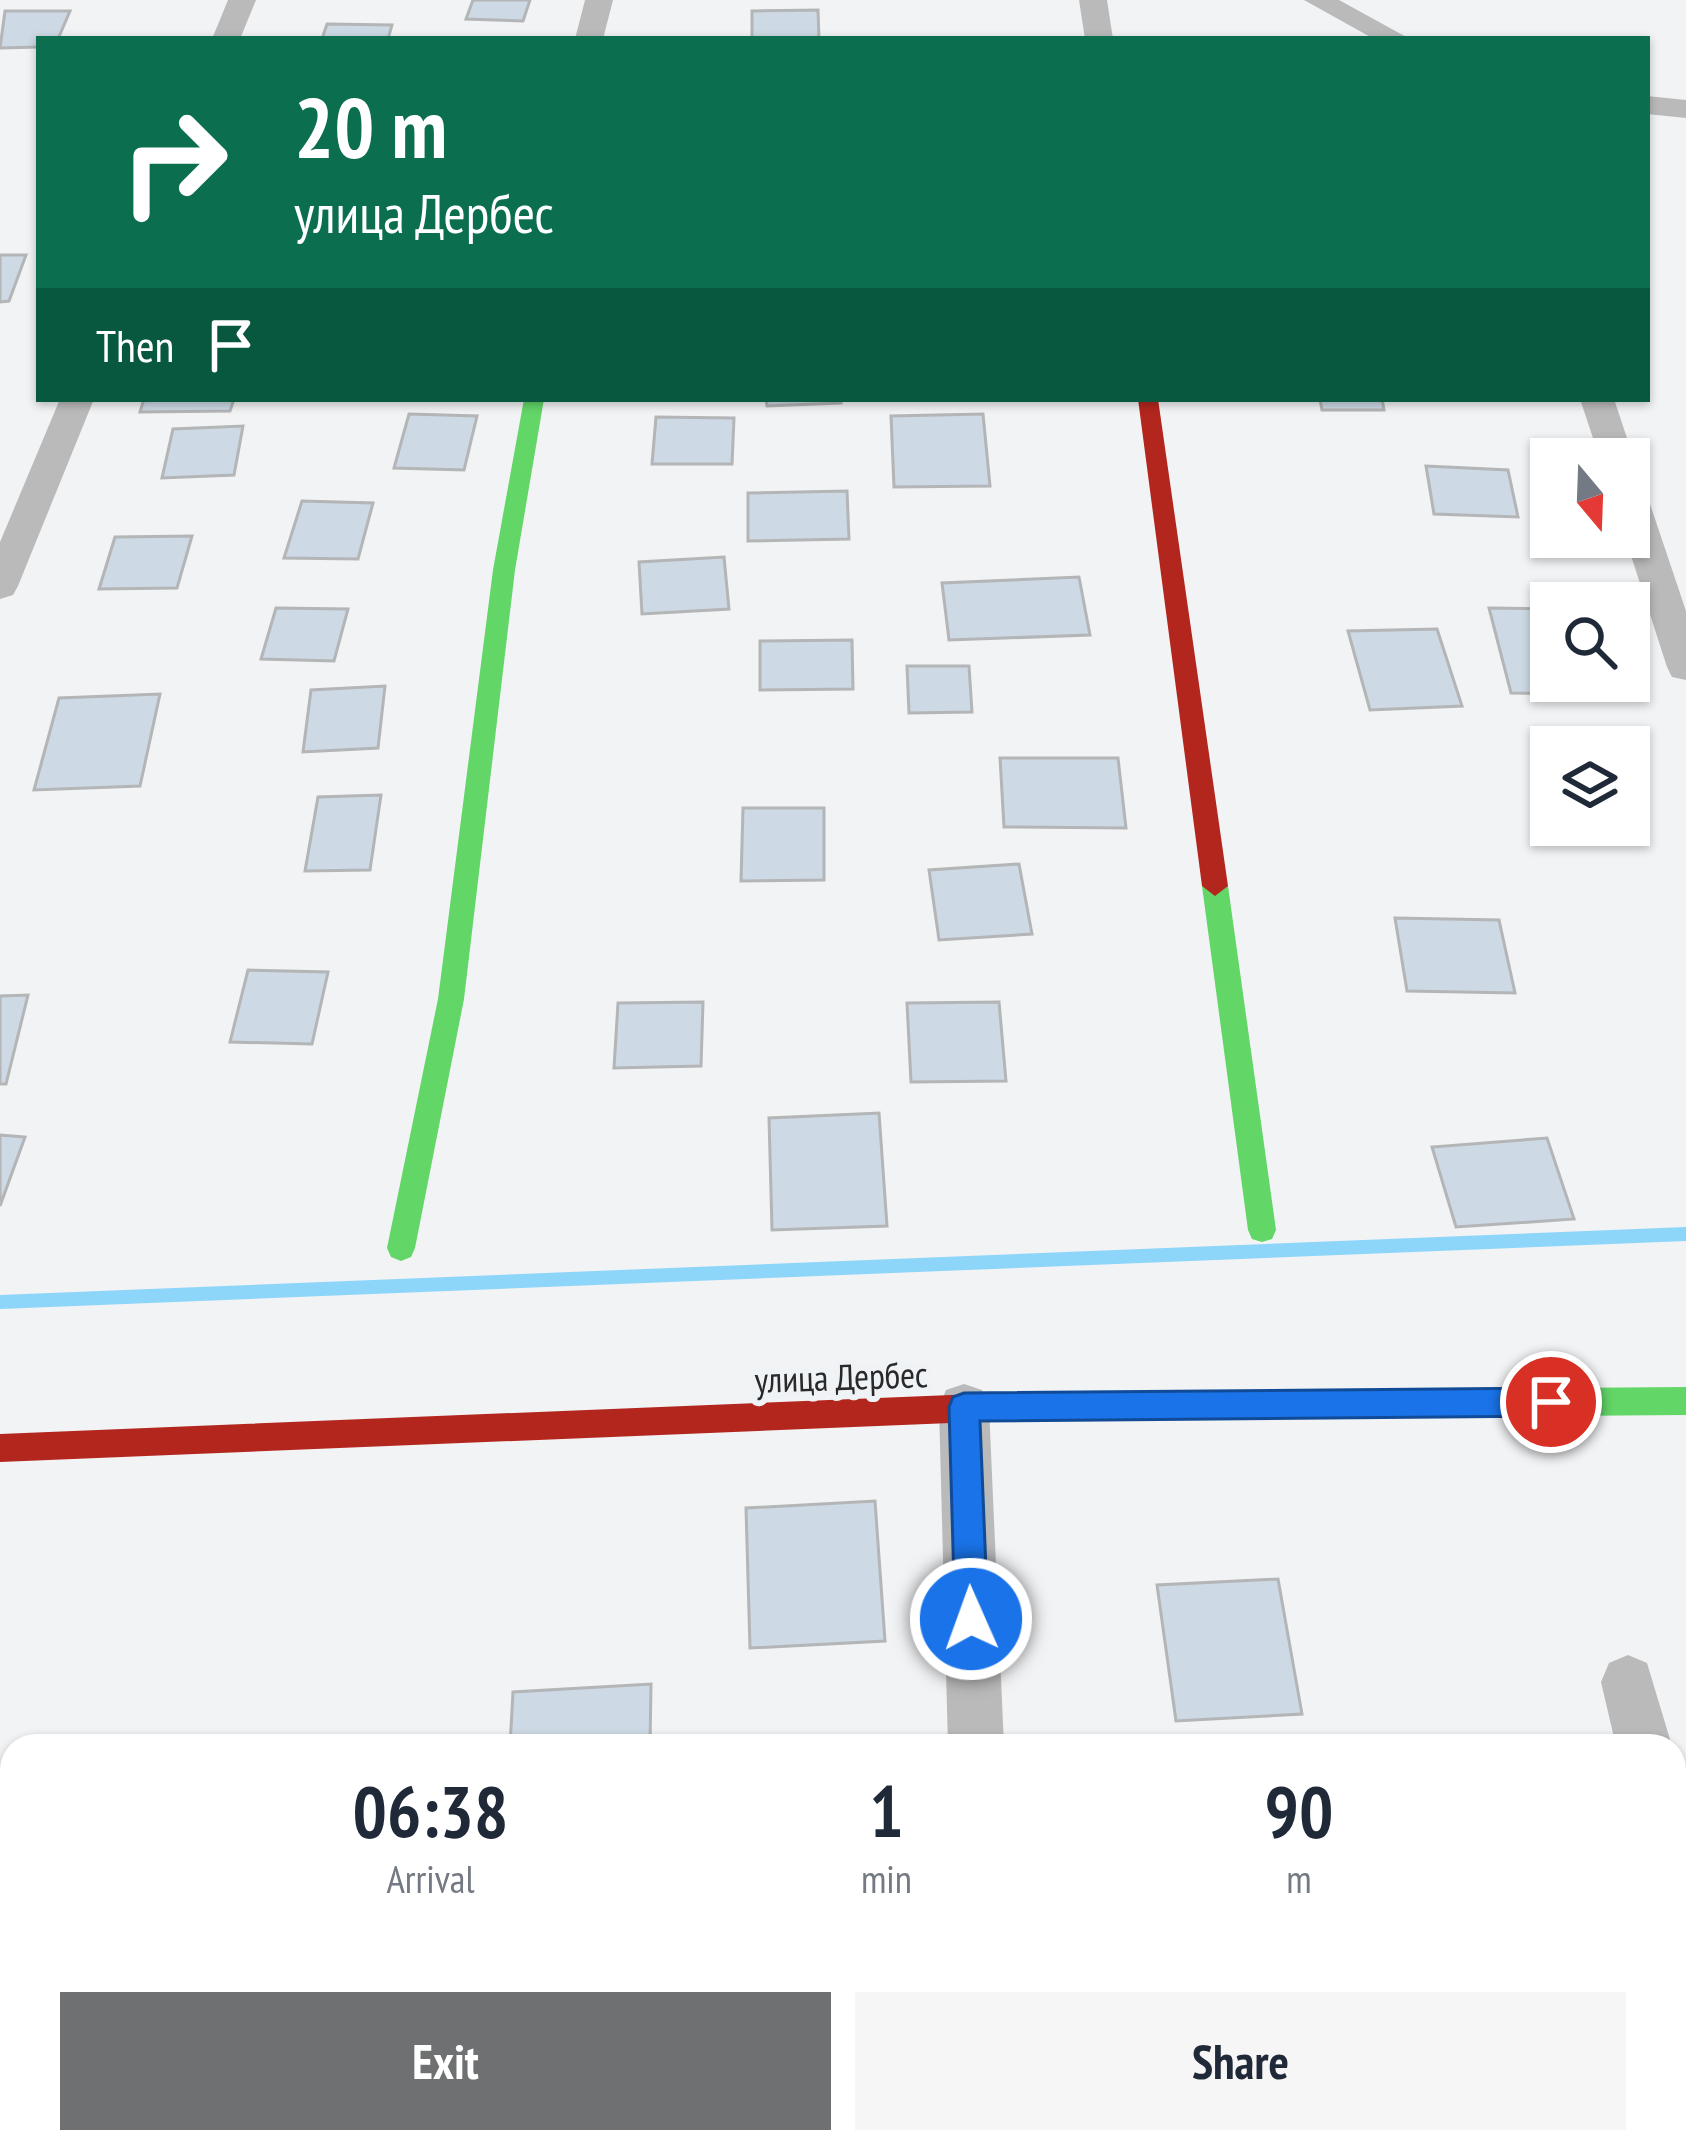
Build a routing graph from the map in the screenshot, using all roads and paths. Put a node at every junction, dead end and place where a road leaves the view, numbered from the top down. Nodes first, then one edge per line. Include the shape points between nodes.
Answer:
1 (242, 0) edge
2 (599, 0) edge
3 (1093, 0) edge
4 (1318, 0) edge
5 (227, 36) edge
6 (590, 36) edge
7 (1099, 36) edge
8 (1390, 36) edge
9 (1650, 105) edge
10 (1686, 109) edge
11 (76, 402) edge
12 (533, 402) edge
13 (1148, 402) edge
14 (1598, 402) edge
15 (1610, 438) edge
16 (1650, 558) edge
17 (0, 586) edge
18 (1686, 667) edge
19 (1262, 1230) dead end
20 (401, 1248) dead end
21 (1686, 1401) edge
22 (964, 1407) junction
23 (0, 1448) edge
24 (1628, 1682) dead end
25 (976, 1734) edge
26 (1641, 1734) edge

1 - 5 street
2 - 6 street
3 - 7 street
4 - 8 street
9 - 10 street
11 - 17 street
12 - 20 street via 503,570 451,999
13 - 19 street
14 - 15 street
16 - 18 street
21 - 22 street, улица Дербес
22 - 23 street, улица Дербес
22 - 25 street
24 - 26 street

